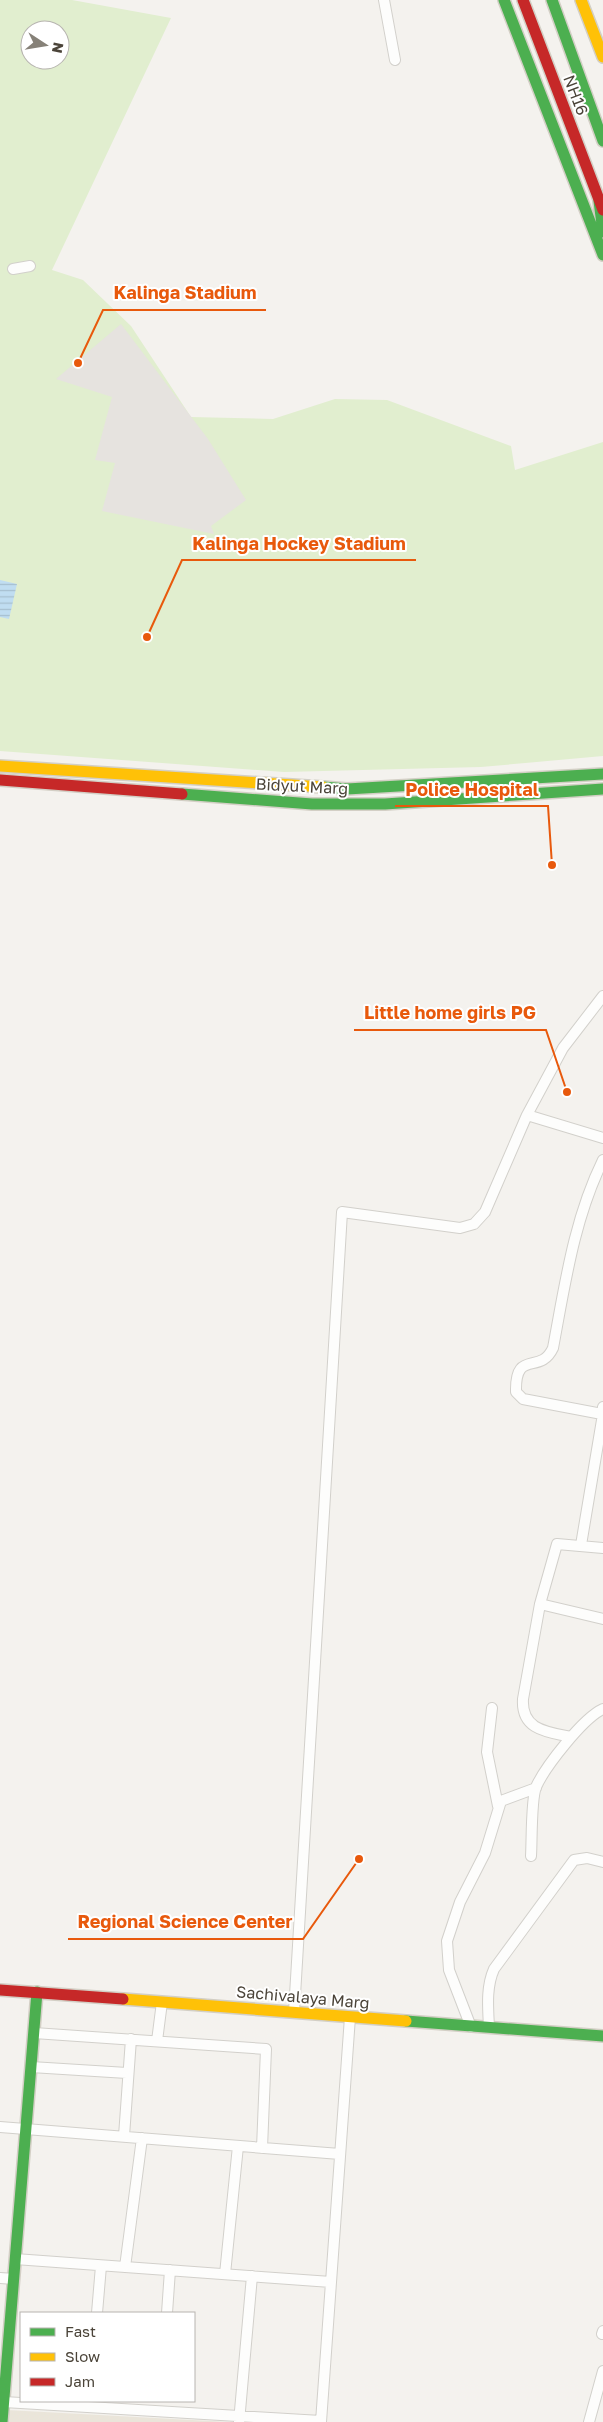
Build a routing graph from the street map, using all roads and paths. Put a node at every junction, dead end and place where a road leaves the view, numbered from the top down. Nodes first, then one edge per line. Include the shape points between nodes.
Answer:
1 (384, 0) edge
2 (504, 0) edge
3 (523, 0) edge
4 (552, 0) edge
5 (581, 0) edge
6 (603, 56) edge
7 (396, 60) dead end
8 (603, 141) edge
9 (601, 206) edge
10 (603, 232) edge
11 (603, 255) edge
12 (30, 266) dead end
13 (13, 269) dead end
14 (0, 766) edge
15 (603, 774) edge
16 (0, 780) edge
17 (603, 789) edge
18 (603, 996) edge
19 (527, 1115) junction
20 (603, 1138) edge
21 (603, 1160) edge
22 (603, 1412) edge
23 (581, 1545) junction
24 (603, 1548) edge
25 (540, 1604) junction
26 (603, 1619) edge
27 (492, 1708) dead end
28 (603, 1709) edge
29 (571, 1737) junction
30 (536, 1788) junction
31 (498, 1806) junction
32 (531, 1856) dead end
33 (603, 1862) edge
34 (0, 1990) edge
35 (37, 1992) junction
36 (162, 2002) junction
37 (294, 2012) junction
38 (350, 2017) junction
39 (472, 2027) junction
40 (488, 2027) junction
41 (34, 2033) junction
42 (603, 2036) edge
43 (131, 2039) junction
44 (157, 2041) junction
45 (31, 2067) junction
46 (127, 2073) junction
47 (0, 2126) edge
48 (26, 2129) junction
49 (124, 2136) junction
50 (142, 2138) junction
51 (238, 2146) junction
52 (262, 2148) junction
53 (340, 2154) junction
54 (16, 2260) junction
55 (102, 2266) junction
56 (125, 2267) junction
57 (170, 2270) junction
58 (225, 2274) junction
59 (252, 2276) junction
60 (0, 2278) edge
61 (14, 2279) junction
62 (331, 2282) junction
63 (97, 2312) edge
64 (167, 2312) edge
65 (603, 2371) edge
66 (4, 2402) junction
67 (89, 2404) edge
68 (161, 2406) edge
69 (239, 2419) edge
70 (321, 2421) edge
71 (2, 2422) edge
72 (589, 2422) edge

1 - 7 street
2 - 11 main road
3 - 9 main road, NH16 / NH16
4 - 8 main road, NH16
5 - 6 main road
9 - 10 main road, NH16
12 - 13 street
14 - 15 main road, Bidyut Marg via 347,790
16 - 17 main road, Bidyut Marg via 312,804 385,804
18 - 19 street via 563,1048
19 - 20 street
19 - 37 street via 491,1202 474,1224 460,1228 342,1212
21 - 22 street via 580,1217 553,1348 546,1359 521,1368 516,1376 516,1392 523,1400
22 - 23 street
23 - 24 street
23 - 25 street via 557,1544
25 - 26 street
25 - 29 street via 522,1710 532,1725
27 - 31 street via 487,1752
28 - 29 street via 588,1717
29 - 30 street
30 - 31 street via 507,1796
30 - 32 street
31 - 39 street via 485,1853 460,1902 447,1941 449,1970
33 - 40 street via 587,1858 574,1860 494,1969 488,1998
34 - 35 main road, Sachivalaya Marg
35 - 36 main road, Sachivalaya Marg
35 - 41 main road
36 - 37 main road, Sachivalaya Marg
36 - 44 street
37 - 38 main road, Sachivalaya Marg
38 - 39 main road, Sachivalaya Marg
38 - 53 street
39 - 40 main road, Sachivalaya Marg
40 - 42 main road, Sachivalaya Marg
41 - 43 street
41 - 45 main road
43 - 44 street
43 - 46 street
44 - 52 street via 266,2048
45 - 46 street
45 - 48 main road
46 - 49 street
47 - 48 street
48 - 49 street
48 - 54 main road
49 - 50 street
50 - 51 street
50 - 56 street
51 - 52 street
51 - 58 street
52 - 53 street
53 - 62 street
54 - 55 street
54 - 61 main road
55 - 56 street
55 - 63 street
56 - 57 street
57 - 58 street
57 - 64 street
58 - 59 street
59 - 62 street
59 - 69 street
60 - 61 street
61 - 66 main road
62 - 70 street
65 - 72 street
66 - 67 street
66 - 71 main road
67 - 68 street
68 - 69 street
69 - 70 street

